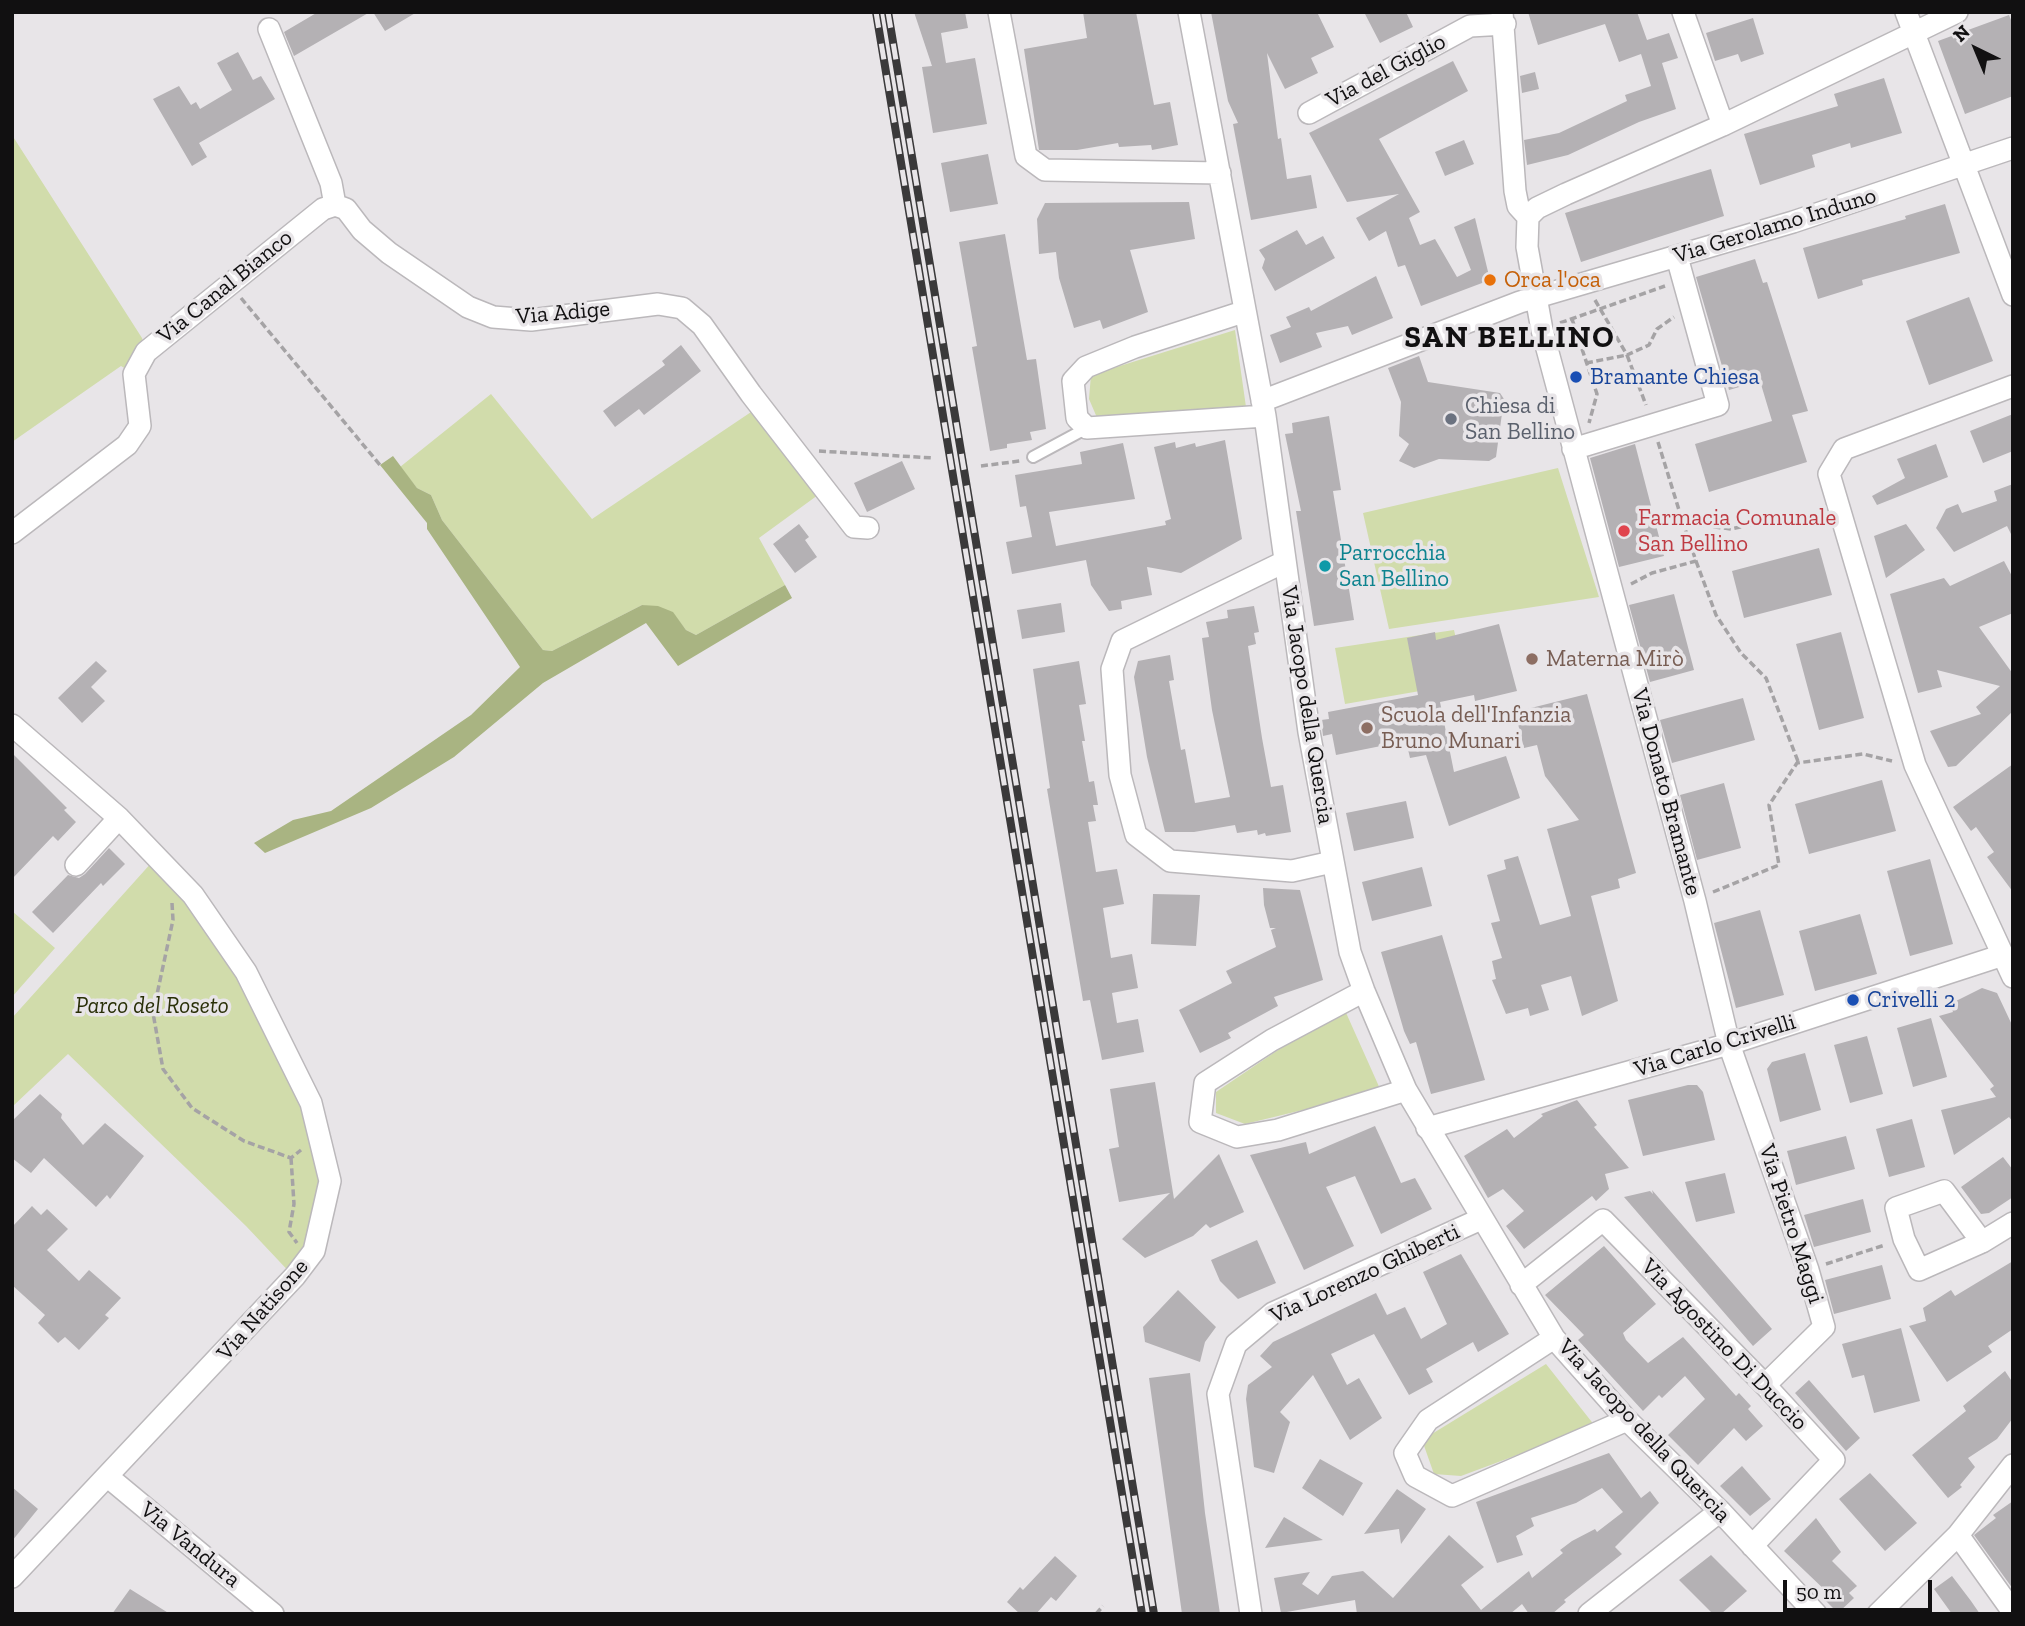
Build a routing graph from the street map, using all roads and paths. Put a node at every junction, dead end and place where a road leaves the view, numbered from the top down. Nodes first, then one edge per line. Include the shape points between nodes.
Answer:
1 (999, 12) edge
2 (1189, 12) edge
3 (1683, 12) edge
4 (1906, 12) edge
5 (1957, 12) edge
6 (1503, 18) edge
7 (269, 29) dead end
8 (1913, 33) junction
9 (1309, 113) dead end
10 (1723, 125) junction
11 (2013, 148) edge
12 (1963, 167) junction
13 (1220, 173) junction
14 (335, 205) junction
15 (1528, 217) junction
16 (1677, 257) junction
17 (1683, 280) junction
18 (229, 283) junction
19 (2013, 295) edge
20 (1535, 298) junction
21 (1598, 310) junction
22 (1692, 310) junction
23 (1244, 312) junction
24 (1572, 319) junction
25 (1542, 330) junction
26 (1627, 355) junction
27 (1587, 363) junction
28 (2013, 386) edge
29 (1263, 408) junction
30 (1653, 425) junction
31 (1087, 428) junction
32 (1578, 448) junction
33 (817, 451) dead end
34 (1033, 457) dead end
35 (933, 458) dead end
36 (1011, 463) dead end
37 (380, 466) dead end
38 (981, 466) dead end
39 (1841, 522) junction
40 (1683, 523) junction
41 (868, 528) dead end
42 (12, 533) edge
43 (1696, 561) junction
44 (1284, 562) junction
45 (1613, 593) junction
46 (16, 734) edge
47 (1799, 764) junction
48 (1915, 765) junction
49 (119, 818) junction
50 (1332, 862) junction
51 (76, 864) dead end
52 (171, 873) junction
53 (1695, 901) junction
54 (2000, 956) junction
55 (2013, 978) edge
56 (1364, 991) junction
57 (1730, 1044) junction
58 (1406, 1090) junction
59 (1427, 1128) junction
60 (319, 1136) junction
61 (291, 1158) junction
62 (1481, 1219) junction
63 (2013, 1223) edge
64 (1904, 1239) junction
65 (1982, 1242) junction
66 (314, 1251) junction
67 (1808, 1270) junction
68 (1521, 1285) junction
69 (1555, 1338) junction
70 (1765, 1385) junction
71 (1627, 1420) junction
72 (2013, 1465) edge
73 (107, 1476) junction
74 (1720, 1511) junction
75 (1958, 1535) junction
76 (1752, 1546) junction
77 (12, 1577) edge
78 (1102, 1606) dead end
79 (2013, 1612) edge
80 (273, 1614) edge
81 (1096, 1614) edge
82 (1251, 1614) edge
83 (1589, 1614) edge
84 (1816, 1614) edge
85 (1878, 1614) edge

1 - 13 street via 1026,156 1045,170
2 - 13 street, Via Jacopo della Quercia
3 - 10 street
4 - 8 street
5 - 8 street
6 - 9 street, Via del Giglio via 1470,26
6 - 15 street, Via del Giglio via 1515,191 1518,206
7 - 14 street via 331,183
8 - 10 street
8 - 12 street
10 - 15 street via 1556,199
11 - 12 street, Via Gerolamo Induno
12 - 16 street, Via Gerolamo Induno
12 - 19 street
13 - 23 street, Via Jacopo della Quercia
14 - 18 street, Via Canal Bianco via 323,209
14 - 41 street, Via Adige via 346,209 389,253 468,307 493,317 531,320 658,304 682,308 702,325 854,527
15 - 20 street, Via Donato Bramante via 1527,247
16 - 17 street
16 - 20 street, Via Gerolamo Induno
17 - 21 path
17 - 22 street
18 - 37 path
18 - 42 street, Via Canal Bianco via 146,352 134,374 141,426 127,445
20 - 25 street, Via Donato Bramante
20 - 29 street, Via Gerolamo Induno
21 - 24 path
21 - 26 path
22 - 26 path via 1672,318 1657,329 1649,345
22 - 30 street via 1718,405
23 - 29 street, Via Jacopo della Quercia
23 - 31 street via 1086,367 1073,382 1077,418
24 - 25 path
24 - 27 path
25 - 32 street, Via Donato Bramante
26 - 27 path
26 - 30 path
27 - 32 path via 1597,394
28 - 39 street via 1844,450 1829,474
29 - 31 street
29 - 44 street, Via Jacopo della Quercia
30 - 32 street
30 - 40 path
31 - 34 lane
32 - 45 street, Via Donato Bramante
33 - 35 path
36 - 38 path
39 - 40 path via 1793,515 1731,529
39 - 48 street
40 - 43 path
43 - 45 path via 1652,573
43 - 47 path via 1716,615 1741,653 1766,678
44 - 50 street, Via Jacopo della Quercia
44 - 50 street via 1122,641 1112,669 1120,775 1136,835 1170,861 1292,871
45 - 53 street, Via Donato Bramante
46 - 49 street, Via Natisone
47 - 48 path via 1863,754
47 - 53 path via 1769,805 1779,865
48 - 54 street
49 - 51 street
49 - 52 street, Via Natisone
50 - 56 street, Via Jacopo della Quercia via 1350,952
52 - 60 street, Via Natisone via 193,895 246,972 311,1103
52 - 61 path via 173,920 153,1013 163,1069 192,1108 244,1141
53 - 57 street, Via Donato Bramante
54 - 55 street
54 - 57 street, Via Carlo Crivelli
56 - 58 street, Via Jacopo della Quercia
56 - 58 street via 1272,1040 1205,1083 1200,1122 1237,1138 1278,1130
57 - 59 street, Via Carlo Crivelli
57 - 67 street, Via Pietro Maggi
58 - 59 street, Via Jacopo della Quercia
59 - 62 street, Via Jacopo della Quercia
60 - 61 path
60 - 66 street, Via Natisone via 330,1181
61 - 66 path via 294,1204 289,1232 293,1241
62 - 68 street, Via Jacopo della Quercia
62 - 82 street, Via Lorenzo Ghiberti via 1273,1313 1236,1343 1219,1394
63 - 65 street
64 - 65 street via 1919,1270
64 - 65 street via 1896,1208 1944,1191
64 - 67 path
66 - 73 street, Via Natisone via 266,1310
67 - 70 street, Via Pietro Maggi via 1824,1327
68 - 69 street, Via Jacopo della Quercia
68 - 70 street, Via Agostino Di Duccio via 1603,1220
69 - 71 street, Via Jacopo della Quercia
69 - 71 street via 1428,1420 1405,1453 1415,1476 1452,1496
70 - 76 street, Via Agostino Di Duccio via 1834,1460
71 - 74 street, Via Jacopo della Quercia
72 - 75 street
73 - 77 street, Via Natisone
73 - 80 street, Via Vandura
74 - 76 street, Via Jacopo della Quercia
74 - 83 street
75 - 79 street
75 - 85 street
76 - 84 street, Via Jacopo della Quercia
78 - 81 path

